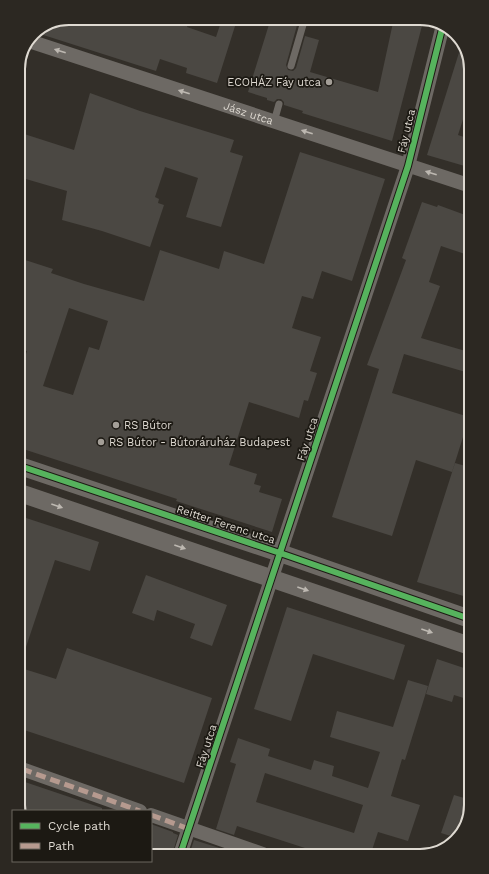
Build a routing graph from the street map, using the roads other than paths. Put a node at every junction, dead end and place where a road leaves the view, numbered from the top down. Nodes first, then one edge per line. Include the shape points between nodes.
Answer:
1 (303, 25) edge
2 (442, 31) edge
3 (34, 43) edge
4 (291, 66) dead end
5 (279, 104) dead end
6 (274, 122) junction
7 (408, 166) junction
8 (464, 184) edge
9 (25, 469) edge
10 (25, 495) edge
11 (280, 553) junction
12 (272, 578) junction
13 (464, 617) edge
14 (464, 644) edge
15 (25, 770) edge
16 (137, 810) edge
17 (152, 815) edge
18 (188, 828) junction
19 (182, 849) edge
20 (249, 849) edge

1 - 4 lane
2 - 7 street, Fáy utca
6 -> 3 street, Jász utca
5 - 6 lane
7 -> 6 street, Jász utca
8 -> 7 street, Jász utca
7 - 11 street, Fáy utca
9 - 11 street, Reitter Ferenc utca
10 -> 12 street
11 - 12 street, Fáy utca
11 - 13 street, Reitter Ferenc utca
12 -> 14 street
12 - 18 street, Fáy utca
15 - 16 street
17 - 18 street
18 - 19 street, Fáy utca
18 - 20 street

